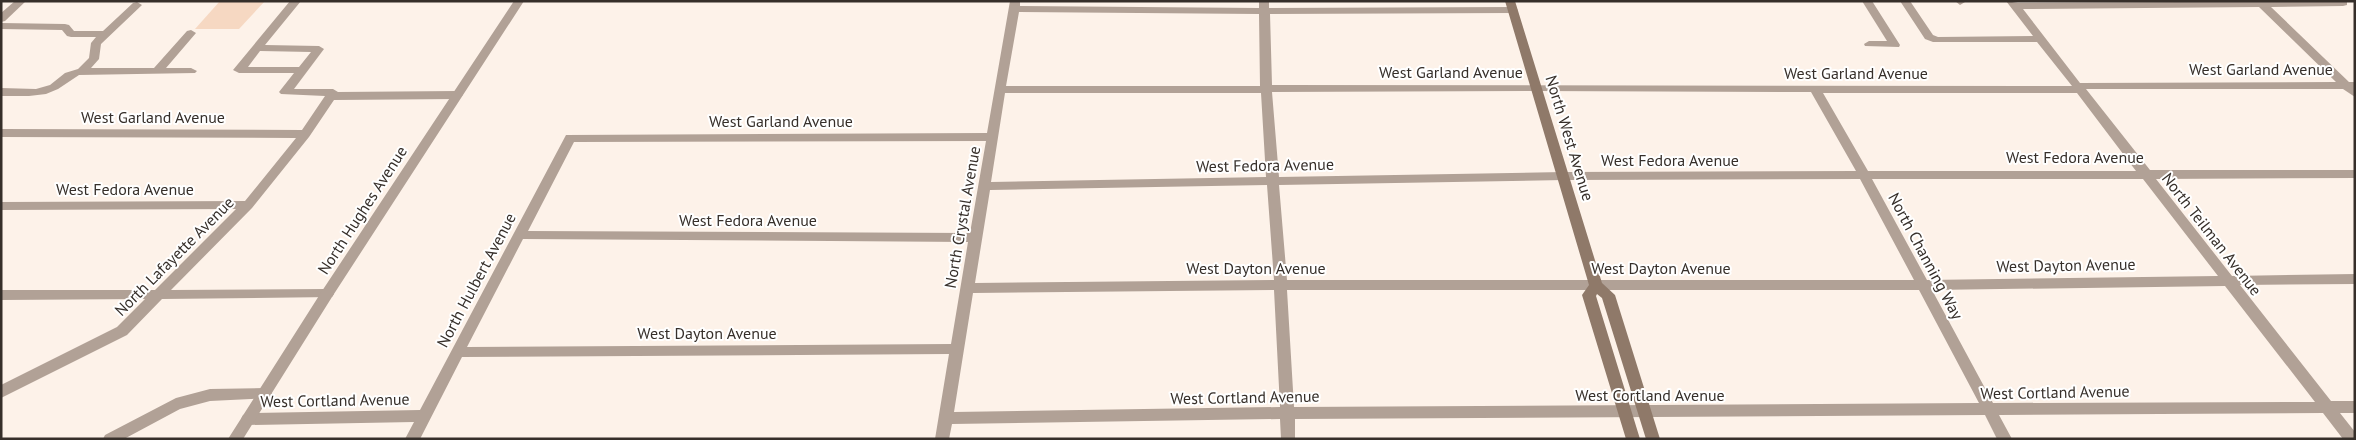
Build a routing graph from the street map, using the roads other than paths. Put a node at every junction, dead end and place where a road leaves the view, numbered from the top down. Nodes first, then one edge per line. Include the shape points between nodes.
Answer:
1 (21, 1) edge
2 (296, 1) edge
3 (519, 1) edge
4 (1867, 1) edge
5 (1905, 1) edge
6 (2261, 2) edge
7 (2013, 3) edge
8 (138, 4) dead end
9 (2343, 4) dead end
10 (1014, 5) edge
11 (1512, 5) edge
12 (1264, 6) edge
13 (3, 22) edge
14 (192, 33) dead end
15 (105, 34) junction
16 (2041, 39) junction
17 (1869, 44) dead end
18 (257, 48) junction
19 (302, 70) junction
20 (191, 71) dead end
21 (81, 72) junction
22 (157, 72) junction
23 (2350, 85) edge
24 (1536, 88) junction
25 (2080, 88) junction
26 (1266, 89) junction
27 (1815, 89) junction
28 (1000, 90) junction
29 (1, 92) edge
30 (332, 94) junction
31 (2355, 94) edge
32 (458, 95) junction
33 (1, 132) edge
34 (305, 134) junction
35 (992, 137) junction
36 (570, 138) joint
37 (2144, 173) junction
38 (2355, 174) edge
39 (1864, 175) junction
40 (1564, 176) junction
41 (1271, 180) junction
42 (986, 186) junction
43 (248, 205) junction
44 (1, 206) edge
45 (519, 235) junction
46 (976, 238) junction
47 (2355, 279) edge
48 (2228, 280) junction
49 (1280, 285) junction
50 (1924, 285) junction
51 (1596, 286) junction
52 (967, 288) junction
53 (327, 294) junction
54 (1, 295) edge
55 (160, 295) junction
56 (956, 349) junction
57 (458, 352) junction
58 (1, 392) edge
59 (265, 394) junction
60 (2327, 407) junction
61 (2355, 407) edge
62 (1989, 410) junction
63 (1626, 412) junction
64 (1644, 412) junction
65 (1287, 413) junction
66 (424, 416) junction
67 (945, 418) junction
68 (248, 419) junction
69 (110, 439) edge
70 (235, 439) edge
71 (412, 439) edge
72 (942, 439) edge
73 (1288, 439) edge
74 (1633, 439) edge
75 (1653, 439) edge
76 (2005, 439) edge
77 (2352, 439) edge

1 - 13 street
2 - 18 street
3 - 32 street, North Hughes Avenue
4 - 17 street via 1895,45
5 - 16 street via 1930,37 1937,40
6 - 7 street
6 - 9 street
6 - 23 street
7 - 16 street, North Teilman Avenue
8 - 15 street
10 - 12 street
10 - 28 street, North Crystal Avenue
11 - 12 street
11 - 24 main road, North West Avenue
12 - 26 street
13 - 15 street via 65,27 71,34
14 - 22 street
15 - 21 street via 96,43 94,59
16 - 25 street, North Teilman Avenue
18 - 19 street via 319,48
18 - 19 street via 239,70
19 - 30 street via 284,92
20 - 22 street
21 - 22 street
21 - 29 street via 64,77 53,88 37,92
23 - 25 street, West Garland Avenue
23 - 31 street
24 - 26 street, West Garland Avenue
24 - 27 street, West Garland Avenue
24 - 40 main road, North West Avenue
25 - 27 street, West Garland Avenue
25 - 37 street, North Teilman Avenue
26 - 28 street, West Garland Avenue
26 - 41 street
27 - 39 street, North Channing Way
28 - 35 street, North Crystal Avenue
30 - 32 street
30 - 34 street, North Lafayette Avenue
32 - 53 street, North Hughes Avenue
33 - 34 street, West Garland Avenue
34 - 43 street, North Lafayette Avenue
35 - 36 street, West Garland Avenue
35 - 42 street, North Crystal Avenue
36 - 45 street, North Hulbert Avenue
37 - 38 street, West Fedora Avenue
37 - 39 street, West Fedora Avenue
37 - 48 street, North Teilman Avenue
39 - 40 street, West Fedora Avenue
39 - 50 street, North Channing Way
40 - 41 street, West Fedora Avenue
40 - 51 main road, North West Avenue
41 - 42 street, West Fedora Avenue
41 - 49 street
42 - 46 street, North Crystal Avenue
43 - 44 street, West Fedora Avenue
43 - 55 street, North Lafayette Avenue
45 - 46 street, West Fedora Avenue
45 - 57 street, North Hulbert Avenue
46 - 52 street, North Crystal Avenue
47 - 48 street, West Dayton Avenue
48 - 50 street, West Dayton Avenue
48 - 60 street, North Teilman Avenue
49 - 51 street, West Dayton Avenue
49 - 52 street, West Dayton Avenue
49 - 65 street
50 - 51 street, West Dayton Avenue
50 - 62 street, North Channing Way
51 - 63 main road, North West Avenue via 1589,295
51 - 64 main road, North West Avenue via 1608,295
52 - 56 street, North Crystal Avenue
53 - 55 street
53 - 59 street, North Hughes Avenue
54 - 55 street
55 - 58 street, North Lafayette Avenue via 122,331
56 - 57 street, West Dayton Avenue
56 - 67 street, North Crystal Avenue
57 - 66 street, North Hulbert Avenue
59 - 68 street, North Hughes Avenue
59 - 69 street via 210,395 176,404
60 - 61 street, West Cortland Avenue
60 - 62 street, West Cortland Avenue
60 - 77 street, North Teilman Avenue
62 - 64 street, West Cortland Avenue
62 - 76 street, North Channing Way
63 - 64 street, West Cortland Avenue
63 - 65 street, West Cortland Avenue
63 - 74 main road, North West Avenue
64 - 75 main road, North West Avenue
65 - 67 street, West Cortland Avenue
65 - 73 street
66 - 68 street, West Cortland Avenue
66 - 71 street, North Hulbert Avenue
67 - 72 street, North Crystal Avenue
68 - 70 street, North Hughes Avenue

